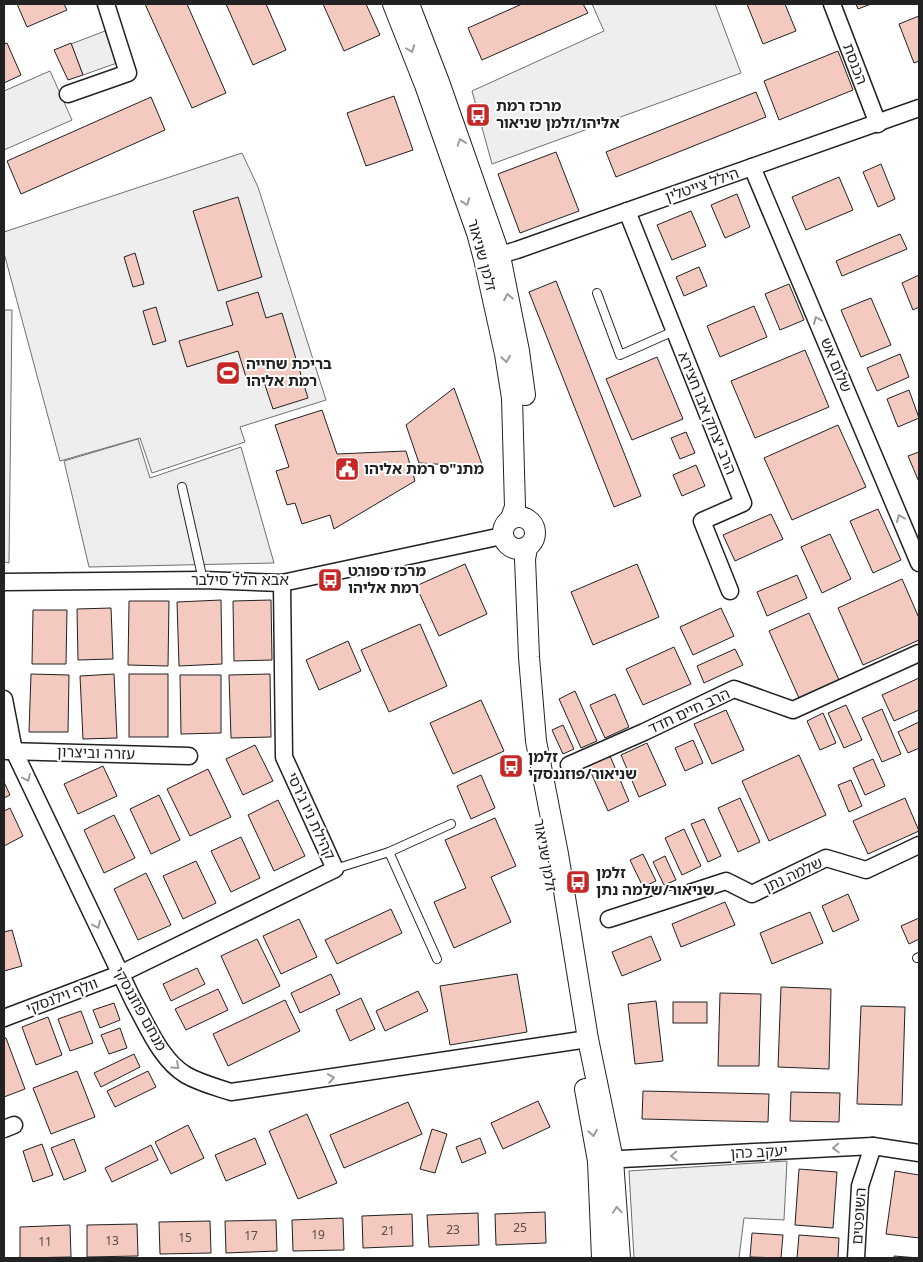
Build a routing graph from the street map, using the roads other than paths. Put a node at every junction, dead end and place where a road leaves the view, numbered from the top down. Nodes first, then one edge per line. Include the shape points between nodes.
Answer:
1 (106, 4) edge
2 (393, 4) edge
3 (409, 4) edge
4 (832, 4) edge
5 (68, 94) dead end
6 (919, 108) edge
7 (878, 124) junction
8 (752, 167) junction
9 (627, 211) junction
10 (492, 257) junction
11 (596, 293) dead end
12 (674, 331) junction
13 (182, 487) dead end
14 (516, 534) junction
15 (919, 563) edge
16 (203, 580) junction
17 (4, 582) edge
18 (282, 583) junction
19 (730, 591) dead end
20 (919, 653) edge
21 (4, 699) edge
22 (9, 751) edge
23 (189, 756) dead end
24 (569, 764) dead end
25 (452, 824) dead end
26 (919, 845) edge
27 (389, 852) junction
28 (336, 869) junction
29 (609, 919) dead end
30 (437, 959) dead end
31 (120, 974) junction
32 (4, 1018) edge
33 (582, 1040) junction
34 (873, 1146) junction
35 (919, 1153) edge
36 (606, 1160) junction
37 (602, 1258) edge
38 (620, 1258) edge
39 (856, 1258) edge

1 - 5 street via 128,73
2 -> 10 street, זלמן שניאור via 477,233
10 -> 3 street, זלמן שניאור via 439,82
4 - 7 street, הכנסת
6 - 7 street, הילל צייטלין
7 - 8 street, הילל צייטלין
8 - 9 street, הילל צייטלין
15 -> 8 street, שלום אש
9 - 10 street, הילל צייטלין
9 - 12 street, הרב יצחק אבו חצירא
10 - 14 street, זלמן שניאור via 512,398
11 - 12 lane via 620,355
12 - 19 street, הרב יצחק אבו חצירא via 744,503 702,521
13 - 16 lane
14 - 18 street, אבא הלל סילבר
14 - 33 street, זלמן שניאור via 519,659 527,748
16 - 17 street, אבא הלל סילבר
16 - 18 street, אבא הלל סילבר
18 - 28 street, קהילת ניו ג'רסי via 284,757
20 - 24 street, הרב חיים חדד via 793,710 734,690
21 - 22 street, מנחם פוזננסקי
22 - 23 street, עזרה וביצרון
22 -> 31 street, מנחם פוזננסקי
25 - 27 lane
26 - 29 street, שלמה נתן via 866,870 826,858 752,894 726,881
27 - 28 lane
27 - 30 lane
28 - 31 street, קהילת ניו ג'רסי
31 - 32 street, וולף וילנסקי
31 -> 33 street, מנחם פוזננסקי via 154,1038 169,1059 186,1075 231,1092
33 - 36 street, זלמן שניאור
34 - 35 street, יעקב כהן
34 -> 36 street, יעקב כהן
34 - 39 street, השופטים via 860,1186
36 - 37 street
38 -> 36 street

